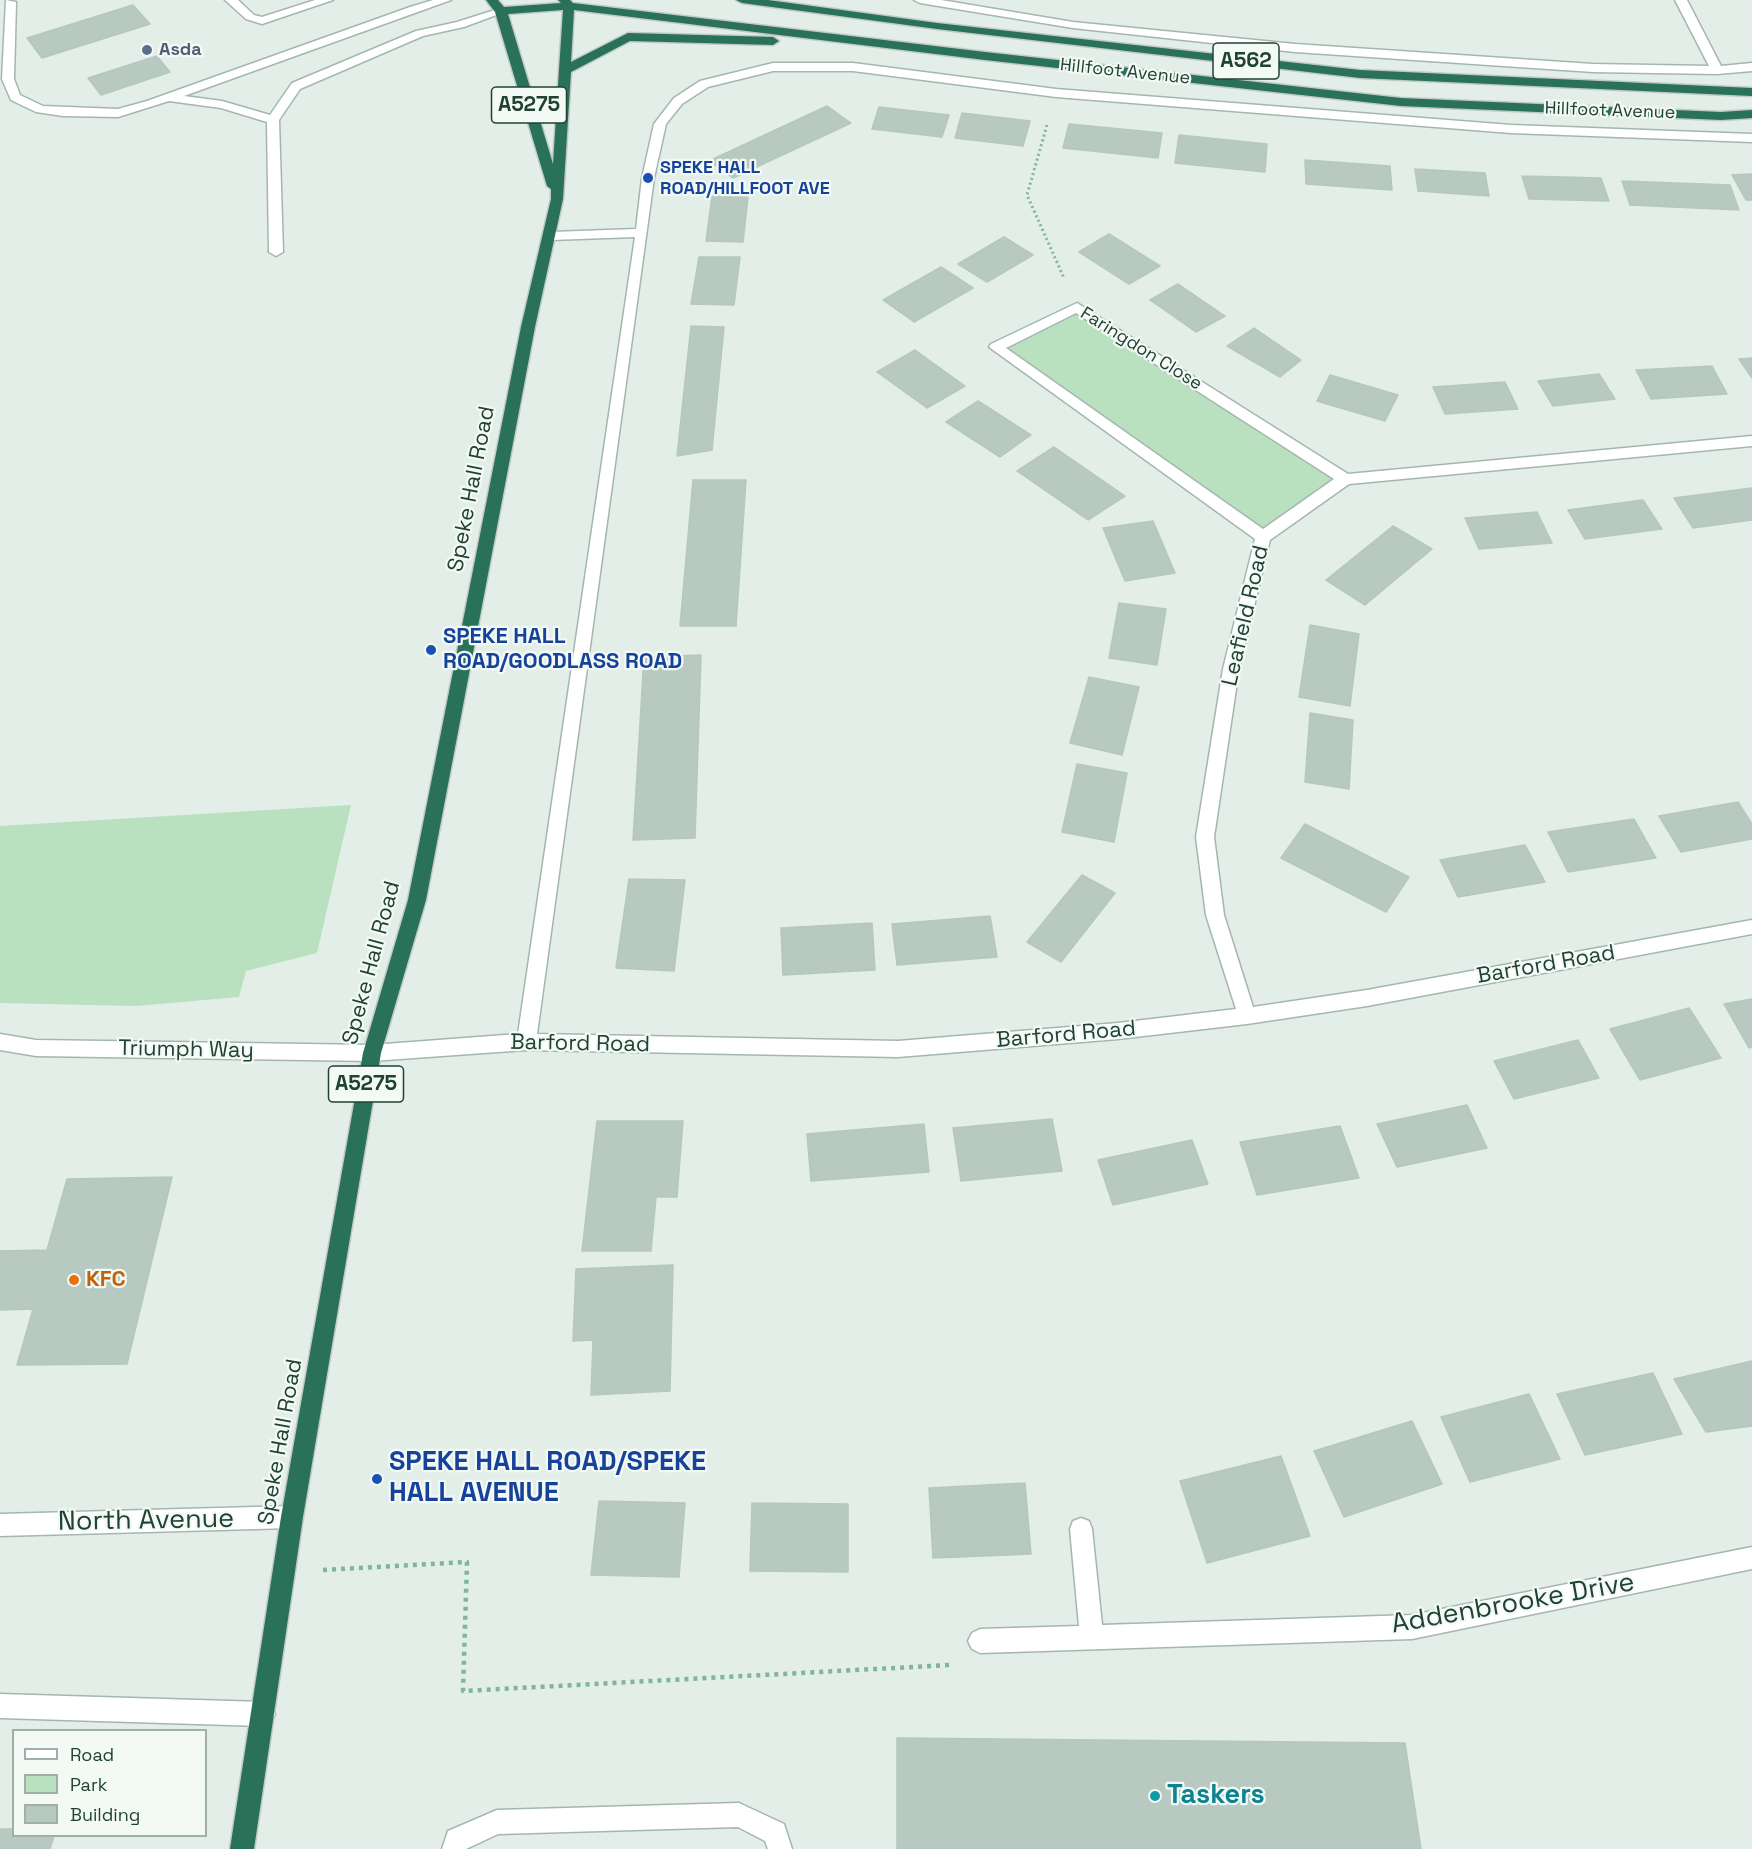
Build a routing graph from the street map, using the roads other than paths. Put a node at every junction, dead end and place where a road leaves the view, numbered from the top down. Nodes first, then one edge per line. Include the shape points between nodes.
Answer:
1 (231, 0) edge
2 (327, 0) edge
3 (424, 0) edge
4 (445, 0) edge
5 (492, 0) edge
6 (742, 0) edge
7 (920, 0) edge
8 (1681, 0) edge
9 (10, 2) dead end
10 (567, 3) edge
11 (414, 9) junction
12 (501, 11) junction
13 (882, 44) junction
14 (1752, 67) edge
15 (565, 70) junction
16 (1718, 70) junction
17 (1752, 92) edge
18 (165, 98) junction
19 (1752, 114) edge
20 (273, 120) junction
21 (1752, 138) edge
22 (557, 199) junction
23 (642, 233) junction
24 (550, 236) junction
25 (276, 252) dead end
26 (1752, 441) edge
27 (1345, 479) junction
28 (1263, 537) junction
29 (1752, 927) edge
30 (1247, 1017) junction
31 (0, 1042) edge
32 (526, 1042) junction
33 (372, 1053) junction
34 (292, 1517) junction
35 (0, 1525) edge
36 (1081, 1529) dead end
37 (1752, 1558) edge
38 (1092, 1638) junction
39 (980, 1641) road end
40 (0, 1706) edge
41 (263, 1714) junction
42 (242, 1849) edge
43 (454, 1849) edge
44 (780, 1849) edge

1 - 2 street via 250,17 262,21
3 - 11 street
4 - 11 street
5 - 12 highway, Speke Hall Road
6 - 17 highway, Hillfoot Avenue / A562 via 1360,74
7 - 16 street, Hillfoot Avenue via 1073,25 1295,48 1593,68
8 - 16 street
9 - 18 street via 8,79 15,97 40,109 118,113
10 - 12 highway, Hillfoot Avenue / A562
10 - 13 highway, Hillfoot Avenue / A562
10 - 15 highway, Speke Hall Road / A5275
11 - 18 street
12 - 20 street via 420,33 296,86
12 - 22 highway, Speke Hall Road / A5275
13 - 15 highway via 628,37
13 - 19 highway, Hillfoot Avenue / A562 via 1401,102 1721,116
14 - 16 street, Hillfoot Avenue
15 - 22 highway, Speke Hall Road / A5275
18 - 20 street via 222,105
20 - 25 street
21 - 23 street, Hillfoot Avenue via 1511,129 1056,93 853,67 773,67 704,84 678,101 660,124 648,178
22 - 24 highway, Speke Hall Road
23 - 24 street
23 - 32 street
24 - 33 highway, Speke Hall Road / A5275 via 528,327 417,900
26 - 27 street, Leafield Road
27 - 28 street, Leafield Road
27 - 28 street, Faringdon Close via 1077,307 996,347
28 - 30 street, Leafield Road via 1231,669 1205,837 1215,915
29 - 30 street, Barford Road
30 - 32 street, Barford Road via 898,1049
31 - 33 street, Triumph Way via 36,1048
32 - 33 street, Barford Road
33 - 34 highway, Speke Hall Road / A5275
34 - 35 street, North Avenue
34 - 41 highway, Speke Hall Road / A5275
36 - 38 street
37 - 38 street, Addenbrooke Drive via 1412,1627
38 - 39 street, Addenbrooke Drive
40 - 41 street
41 - 42 highway, Speke Hall Road / A5275
43 - 44 street via 457,1840 497,1822 739,1815 775,1833

